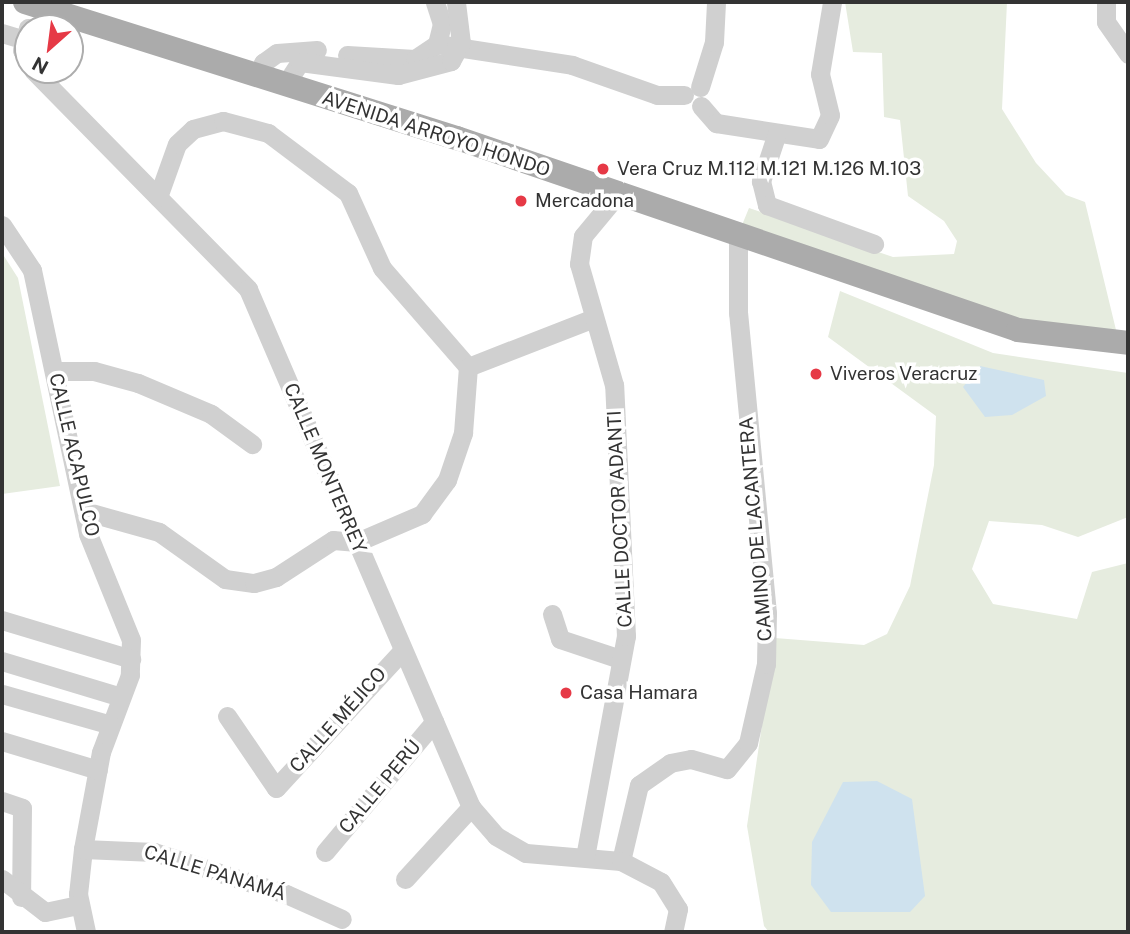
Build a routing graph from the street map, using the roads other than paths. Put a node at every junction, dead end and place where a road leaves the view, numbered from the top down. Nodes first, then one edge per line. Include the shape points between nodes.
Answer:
1 (435, 2) edge
2 (456, 2) edge
3 (716, 2) edge
4 (832, 2) edge
5 (1106, 2) edge
6 (84, 35) edge
7 (461, 43) junction
8 (438, 44) junction
9 (489, 52) junction
10 (1128, 54) edge
11 (451, 61) junction
12 (259, 77) junction
13 (47, 84) edge
14 (285, 85) junction
15 (695, 96) junction
16 (777, 133) junction
17 (617, 195) junction
18 (158, 197) junction
19 (2, 225) edge
20 (738, 235) junction
21 (874, 244) dead end
22 (591, 319) junction
23 (1128, 343) edge
24 (468, 367) junction
25 (55, 371) junction
26 (252, 444) dead end
27 (84, 511) junction
28 (357, 542) junction
29 (552, 614) dead end
30 (2, 620) edge
31 (402, 651) junction
32 (131, 659) junction
33 (620, 659) junction
34 (2, 661) edge
35 (2, 694) edge
36 (121, 697) junction
37 (227, 716) dead end
38 (434, 722) junction
39 (111, 725) junction
40 (2, 741) edge
41 (98, 770) junction
42 (2, 801) edge
43 (471, 807) junction
44 (83, 849) junction
45 (325, 852) dead end
46 (585, 857) junction
47 (621, 861) junction
48 (2, 879) edge
49 (405, 879) dead end
50 (21, 897) junction
51 (79, 905) junction
52 (342, 919) dead end
53 (86, 932) edge
54 (673, 932) edge

1 - 8 street via 442,24
2 - 7 street
3 - 15 street via 714,42
4 - 16 street via 820,74 830,115 819,139
5 - 10 street via 1106,22
6 - 12 main road, AVENIDA ARROYO HONDO
7 - 8 street
7 - 9 street
7 - 11 street
8 - 12 street via 415,59 277,53 263,63
9 - 11 street
9 - 15 street via 572,65 657,95
11 - 14 street via 398,75 300,62
12 - 14 main road, AVENIDA ARROYO HONDO
13 - 18 street, CALLE MONTERREY
14 - 17 main road, AVENIDA ARROYO HONDO
15 - 16 street via 716,123
16 - 21 street via 761,181 766,205
17 - 20 main road, AVENIDA ARROYO HONDO
17 - 22 street, CALLE DOCTOR ADANTI via 583,236 579,264
18 - 24 street via 177,144 192,129 223,121 268,133 348,193 382,268
18 - 28 street, CALLE MONTERREY via 248,289
19 - 25 street, CALLE ACAPULCO via 32,270
20 - 23 main road, AVENIDA ARROYO HONDO via 1018,330
20 - 47 street, CAMINO DE LACANTERA via 766,664 739,759 727,769 691,759 670,763 639,785
22 - 24 street
22 - 33 street, CALLE DOCTOR ADANTI via 614,385 626,636
24 - 28 street via 463,433 447,480 422,514
25 - 26 street via 94,371 138,383 211,414
25 - 27 street, CALLE ACAPULCO
27 - 28 street via 159,532 225,579 254,583 276,577 333,540
27 - 32 street, CALLE ACAPULCO via 121,603
28 - 31 street, CALLE MONTERREY
29 - 33 street via 560,639
30 - 32 street
31 - 37 street, CALLE MÉJICO via 276,788
31 - 38 street, CALLE MONTERREY
32 - 36 street, CALLE ACAPULCO
33 - 46 street, CALLE DOCTOR ADANTI via 611,743
34 - 36 street
35 - 39 street
36 - 39 street, CALLE ACAPULCO
38 - 43 street, CALLE MONTERREY
38 - 45 street, CALLE PERÚ
39 - 41 street, CALLE ACAPULCO
40 - 41 street
41 - 44 street, CALLE ACAPULCO
42 - 50 street via 22,808
43 - 46 street, CALLE MONTERREY via 496,836 526,853
43 - 49 street
44 - 51 street, CALLE ACAPULCO
44 - 52 street, CALLE PANAMÁ via 154,852 286,894
46 - 47 street
47 - 54 street via 661,882 678,909
48 - 50 street
50 - 51 street via 45,912
51 - 53 street, CALLE ACAPULCO

